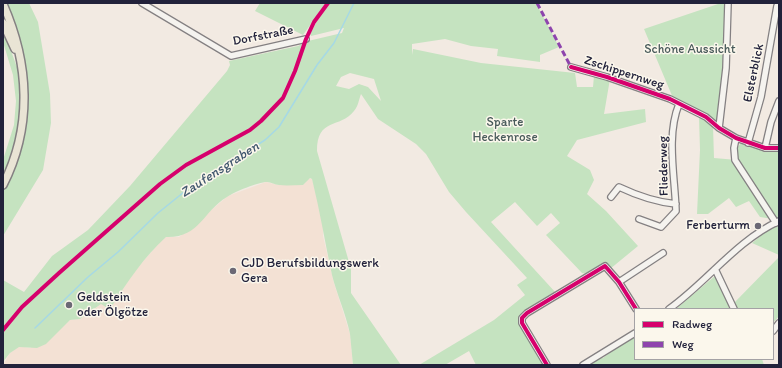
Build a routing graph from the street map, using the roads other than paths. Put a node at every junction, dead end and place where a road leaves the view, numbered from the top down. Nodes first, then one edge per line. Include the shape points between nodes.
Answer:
1 (142, 3) edge
2 (728, 3) edge
3 (3, 4) edge
4 (777, 6) dead end
5 (3, 23) edge
6 (306, 39) dead end
7 (19, 57) junction
8 (571, 67) dead end
9 (779, 101) edge
10 (679, 104) junction
11 (719, 128) junction
12 (736, 138) junction
13 (748, 143) junction
14 (766, 148) junction
15 (779, 148) edge
16 (3, 185) edge
17 (611, 197) dead end
18 (676, 204) junction
19 (639, 219) dead end
20 (777, 222) edge
21 (663, 253) dead end
22 (715, 269) junction
23 (619, 282) junction
24 (635, 308) edge
25 (671, 308) edge
26 (734, 308) edge
27 (634, 334) edge
28 (547, 365) edge
29 (583, 365) edge

1 - 6 street, Dorfstraße via 232,56
2 - 11 street via 726,68
3 - 7 main road via 15,34
4 - 13 street, Elsterblick via 761,96
5 - 7 main road
7 - 16 main road via 24,88 24,119 18,152
8 - 10 street, Zschippernweg via 608,77
9 - 14 street via 771,122
10 - 11 street, Zschippernweg via 706,117
10 - 18 street, Fliederweg via 672,141
11 - 12 street, Zschippernweg
12 - 13 street, Zschippernweg
12 - 20 street via 735,160
13 - 14 street, Zschippernweg
14 - 15 street, Zschippernweg
17 - 18 street, Fliederweg via 619,187 637,196
18 - 19 street, Fliederweg via 676,211 661,227
20 - 22 street
21 - 23 street
22 - 25 street
22 - 26 street
23 - 24 street
23 - 28 street via 605,266 522,318 522,323
27 - 29 street

